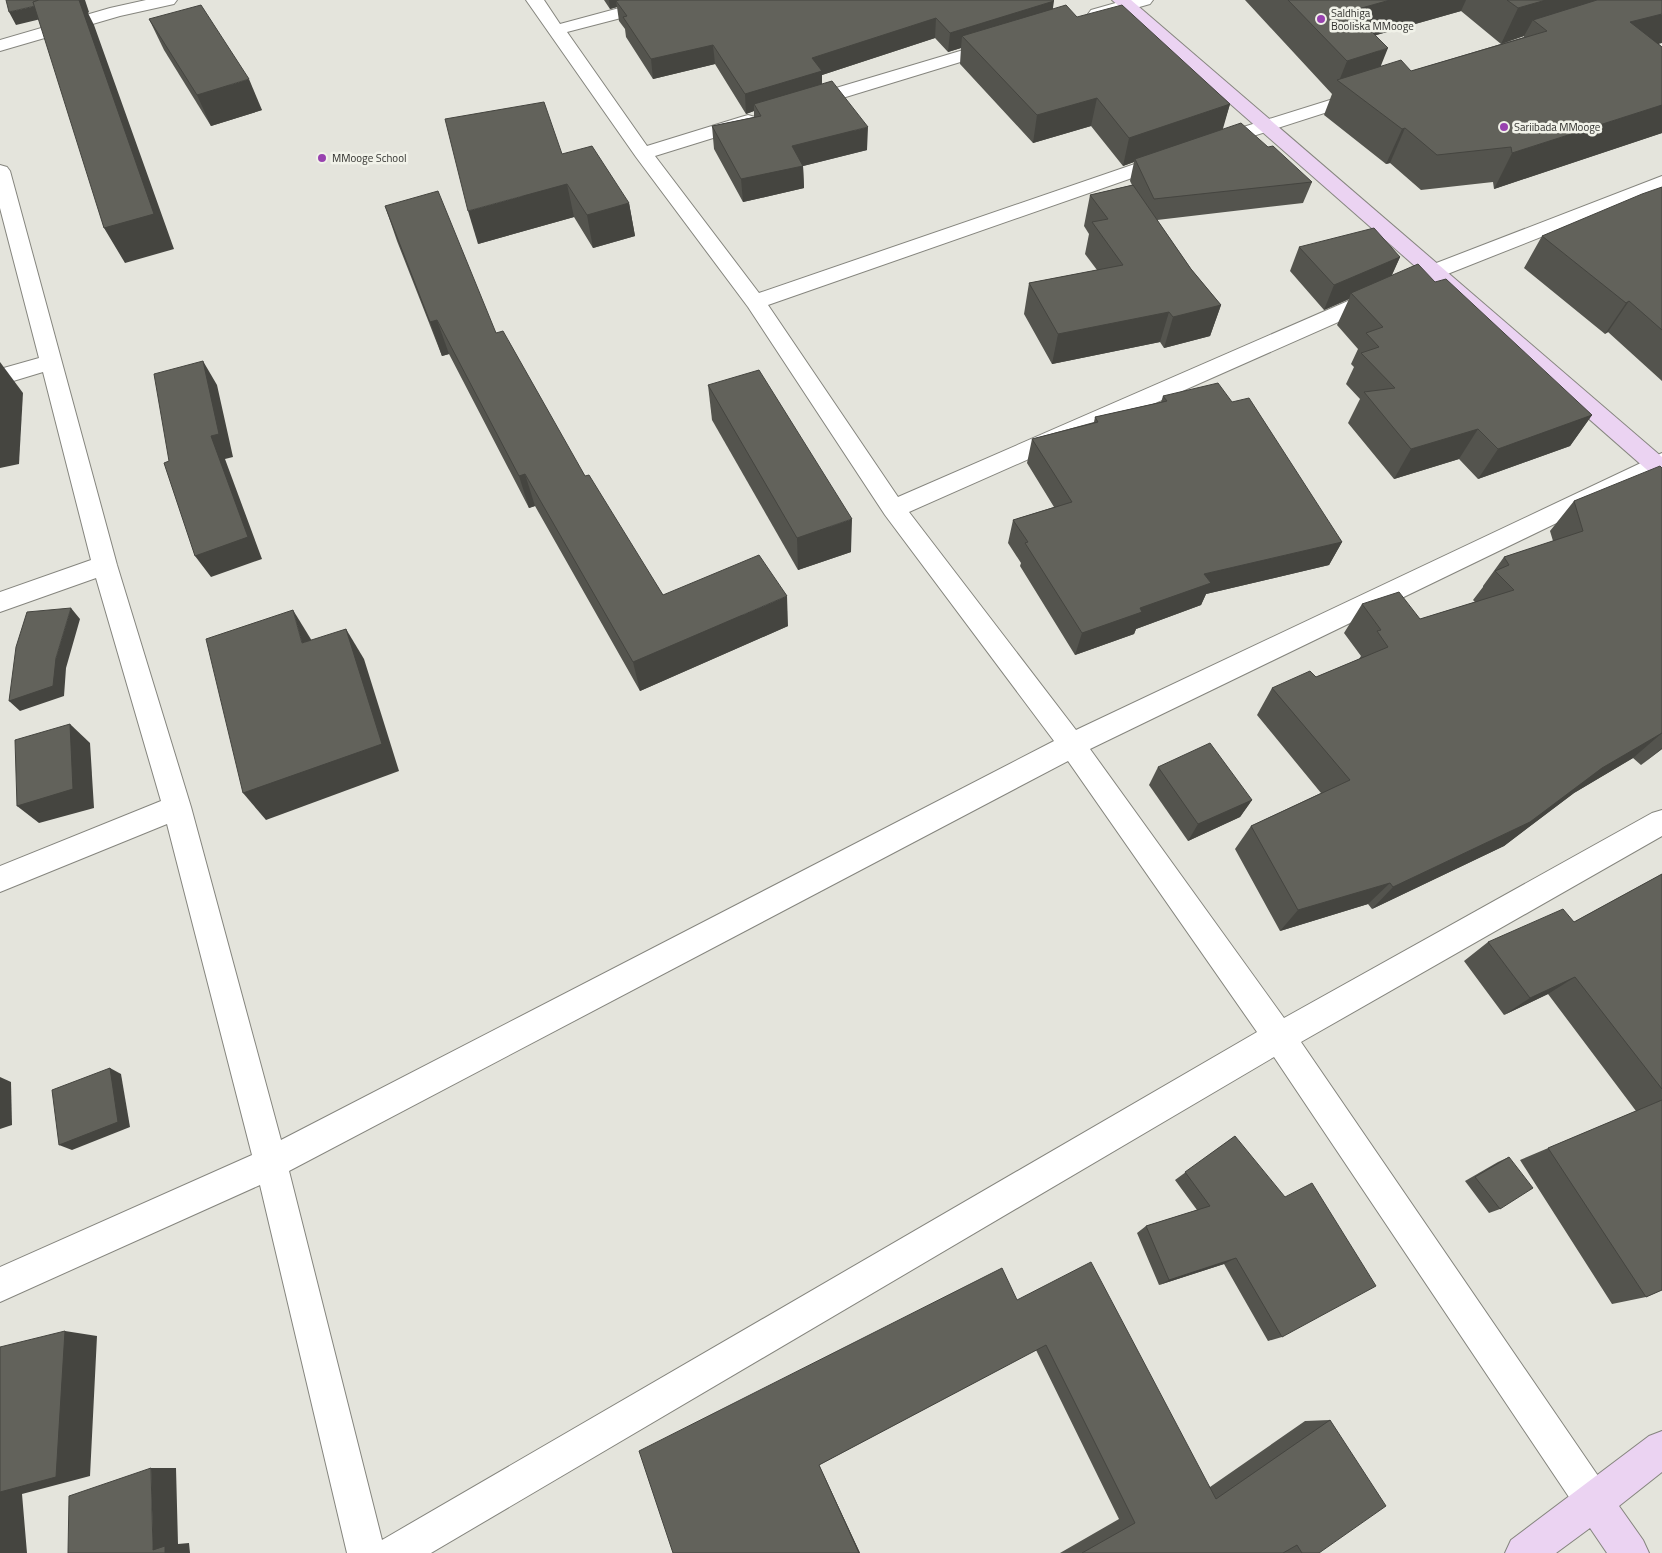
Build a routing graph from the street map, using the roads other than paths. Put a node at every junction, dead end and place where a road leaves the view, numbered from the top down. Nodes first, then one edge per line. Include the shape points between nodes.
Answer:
1 (168, 0) edge
2 (535, 0) edge
3 (669, 0) edge
4 (1130, 2) edge
5 (1079, 19) edge
6 (556, 30) junction
7 (1012, 40) edge
8 (0, 46) edge
9 (1379, 90) edge
10 (785, 109) edge
11 (766, 115) edge
12 (1266, 125) junction
13 (643, 153) junction
14 (1662, 182) edge
15 (3, 189) edge
16 (1433, 272) junction
17 (755, 302) junction
18 (51, 362) junction
19 (0, 378) edge
20 (1660, 466) edge
21 (893, 509) junction
22 (105, 565) junction
23 (0, 602) edge
24 (1072, 744) junction
25 (177, 807) junction
26 (1662, 822) edge
27 (0, 879) edge
28 (1279, 1037) junction
29 (270, 1162) junction
30 (0, 1285) edge
31 (1662, 1450) edge
32 (1594, 1502) junction
33 (366, 1553) edge
34 (395, 1553) edge
35 (1524, 1553) edge
36 (1630, 1553) edge

1 - 8 street
2 - 6 street
3 - 6 street
4 - 5 street
4 - 12 street
6 - 13 street
7 - 10 street
9 - 12 street
11 - 13 street
12 - 16 street
12 - 17 street
13 - 17 street
14 - 16 street
15 - 18 street
16 - 20 street
16 - 21 street
17 - 21 street
18 - 19 street
18 - 22 street
20 - 24 street
21 - 24 street
22 - 23 street
22 - 25 street
24 - 28 street
24 - 29 street
25 - 27 street
25 - 29 street
26 - 28 street
28 - 32 street
28 - 34 street
29 - 30 street
29 - 33 street
31 - 32 street
32 - 35 street
32 - 36 street

